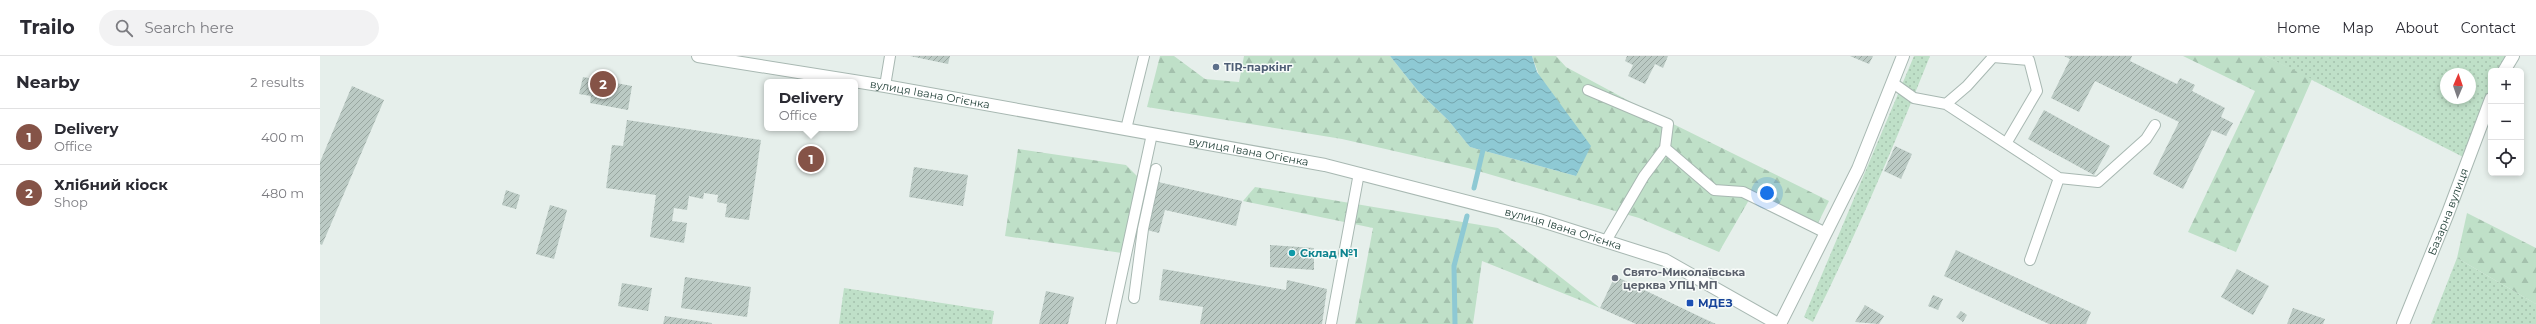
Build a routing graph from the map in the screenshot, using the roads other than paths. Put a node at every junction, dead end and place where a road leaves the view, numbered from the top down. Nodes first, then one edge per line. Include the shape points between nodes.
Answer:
1 (698, 56) edge
2 (890, 56) edge
3 (1144, 56) edge
4 (1903, 56) edge
5 (2513, 56) edge
6 (2506, 68) edge
7 (841, 79) edge
8 (858, 82) edge
9 (1893, 83) junction
10 (885, 86) junction
11 (1588, 90) dead end
12 (1946, 104) junction
13 (2489, 104) edge
14 (2155, 125) dead end
15 (1126, 129) junction
16 (1152, 134) junction
17 (2007, 142) junction
18 (1665, 148) junction
19 (1156, 168) dead end
20 (1359, 174) junction
21 (2059, 178) junction
22 (1826, 233) junction
23 (1606, 241) junction
24 (2030, 260) dead end
25 (1134, 298) dead end
26 (1111, 324) edge
27 (1331, 324) edge
28 (1779, 324) edge
29 (2403, 324) edge

1 - 7 street, вулиця Івана Огієнка
2 - 10 lane
3 - 15 lane
4 - 9 street
5 - 6 street
8 - 10 street, вулиця Івана Огієнка
9 - 12 lane via 1914,98
9 - 22 street via 1858,169
10 - 15 street, вулиця Івана Огієнка
11 - 18 lane via 1668,124
12 - 17 lane
12 - 17 lane via 1967,86 1993,57 2029,60 2037,91
13 - 29 street, Базарна вулиця
14 - 21 lane via 2146,140 2098,182
15 - 16 street, вулиця Івана Огієнка
16 - 20 street, вулиця Івана Огієнка via 1325,165
16 - 26 lane
17 - 21 lane
18 - 22 lane via 1714,190 1743,192
18 - 23 lane via 1644,176
19 - 25 lane via 1143,229
20 - 23 street, вулиця Івана Огієнка via 1538,220
20 - 27 lane
21 - 24 lane
22 - 28 street
23 - 28 street, вулиця Івана Огієнка via 1665,260

